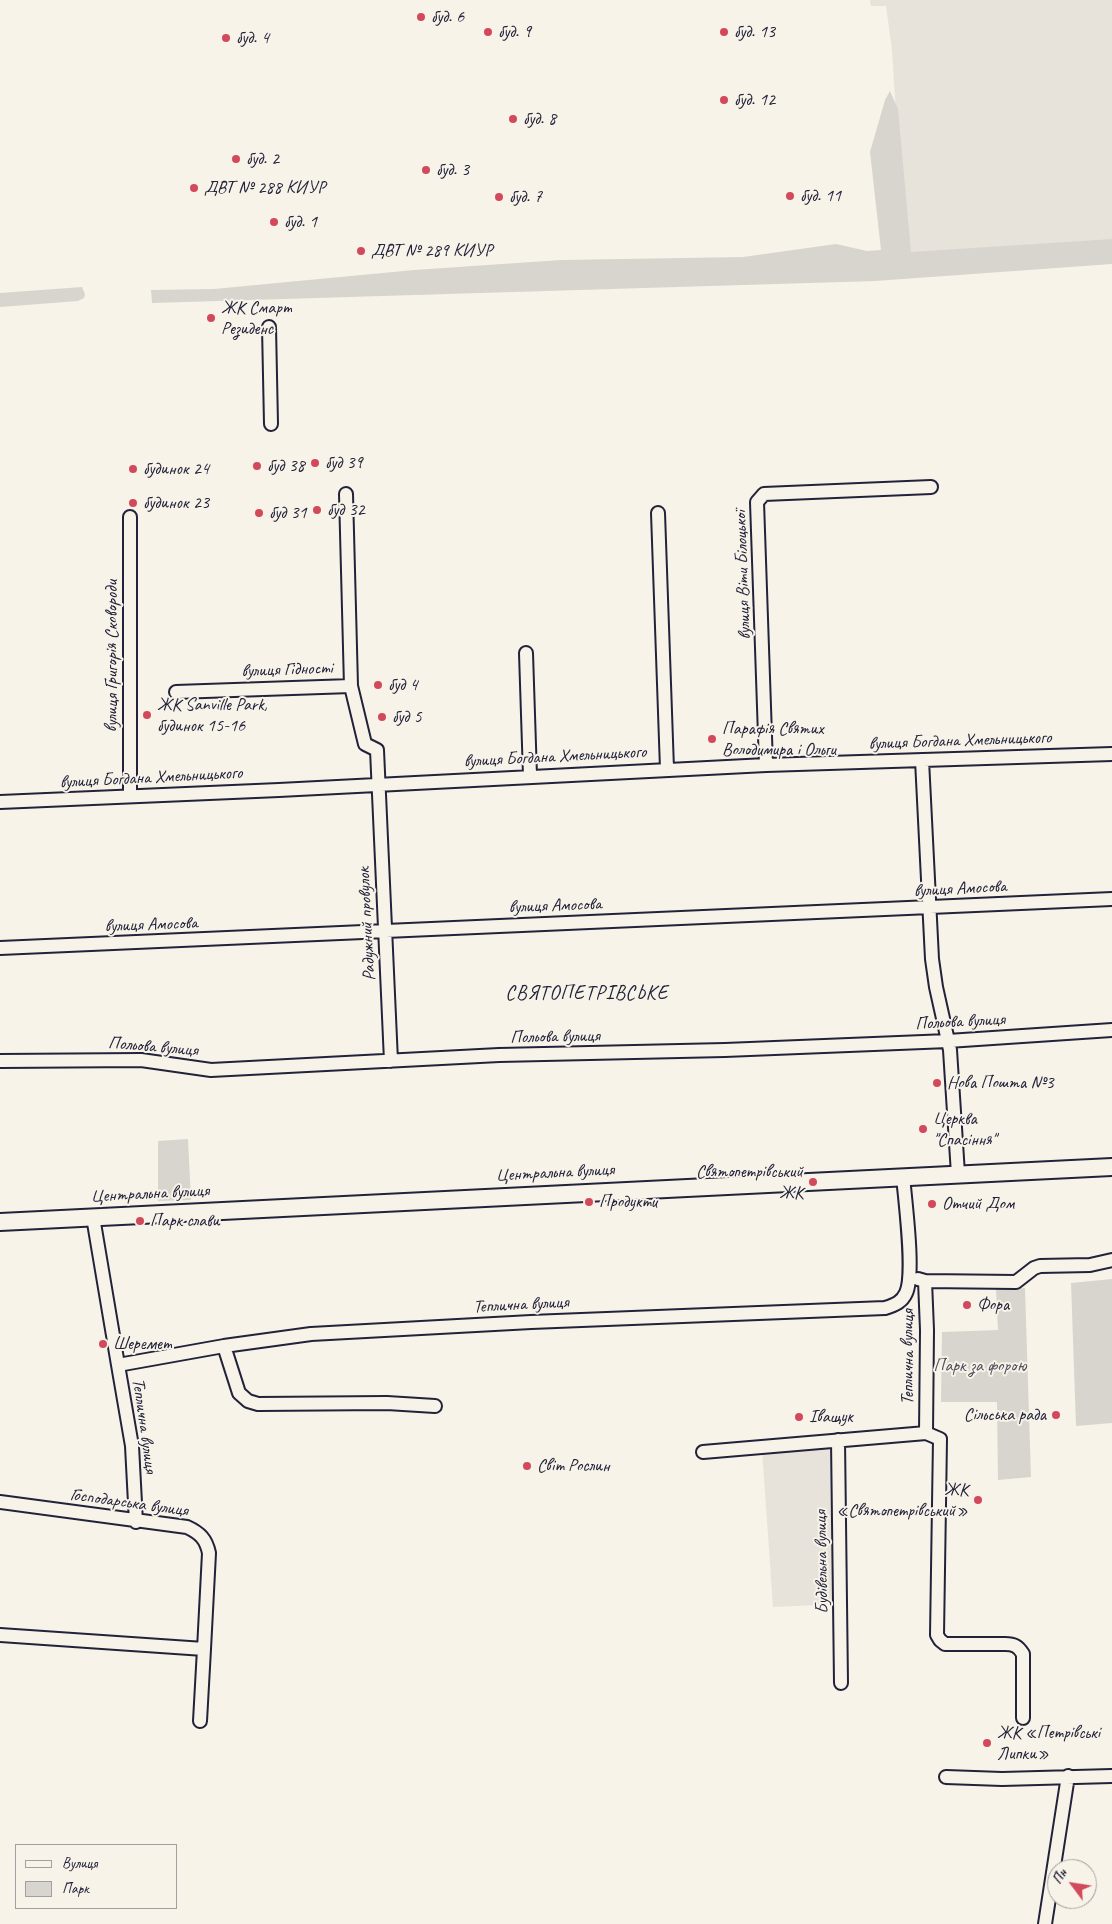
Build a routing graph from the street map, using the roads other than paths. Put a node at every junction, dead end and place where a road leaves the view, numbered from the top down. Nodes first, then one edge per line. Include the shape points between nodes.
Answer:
1 (269, 327) dead end
2 (271, 424) dead end
3 (931, 488) dead end
4 (346, 494) dead end
5 (658, 513) dead end
6 (130, 517) dead end
7 (526, 653) dead end
8 (351, 686) junction
9 (176, 692) dead end
10 (1112, 754) edge
11 (922, 760) junction
12 (766, 765) junction
13 (667, 769) junction
14 (530, 776) junction
15 (378, 785) junction
16 (130, 796) junction
17 (0, 802) edge
18 (1112, 899) edge
19 (929, 908) junction
20 (386, 932) junction
21 (0, 948) edge
22 (1112, 1030) edge
23 (948, 1040) junction
24 (0, 1061) edge
25 (391, 1061) junction
26 (1112, 1167) edge
27 (958, 1174) junction
28 (903, 1176) junction
29 (93, 1217) junction
30 (0, 1222) edge
31 (1112, 1260) edge
32 (911, 1277) junction
33 (925, 1281) junction
34 (224, 1346) junction
35 (118, 1365) junction
36 (436, 1406) dead end
37 (926, 1433) junction
38 (838, 1440) junction
39 (703, 1452) dead end
40 (0, 1502) edge
41 (136, 1522) junction
42 (0, 1635) edge
43 (204, 1649) junction
44 (840, 1683) dead end
45 (1023, 1718) dead end
46 (200, 1721) dead end
47 (1068, 1776) junction
48 (1112, 1776) edge
49 (946, 1777) dead end
50 (1045, 1924) edge

1 - 2 street
3 - 12 street, вулиця Віти Білоцької via 764,494 757,502
4 - 8 street
5 - 13 street
6 - 16 street, вулиця Григорія Сковороди
7 - 14 street
8 - 9 street, вулиця Гідності
8 - 15 street, вулиця Гідності via 364,744 377,750
10 - 11 street, вулиця Богдана Хмельницького
11 - 12 street, вулиця Богдана Хмельницького
11 - 19 street
12 - 13 street, вулиця Богдана Хмельницького
13 - 14 street, вулиця Богдана Хмельницького
14 - 15 street, вулиця Богдана Хмельницького
15 - 16 street, вулиця Богдана Хмельницького
15 - 20 street, Радужний провулок
16 - 17 street, вулиця Богдана Хмельницького
18 - 19 street, вулиця Амосова
19 - 20 street, вулиця Амосова
19 - 23 street via 936,987
20 - 21 street, вулиця Амосова
20 - 25 street, Радужний провулок
22 - 23 street, Польова вулиця
23 - 25 street, Польова вулиця
23 - 27 street
24 - 25 street, Польова вулиця via 141,1060 211,1070
26 - 27 main road, Центральна вулиця
27 - 28 main road, Центральна вулиця
28 - 29 main road, Центральна вулиця
28 - 32 street, Теплична вулиця
29 - 30 main road, Центральна вулиця
29 - 35 street, Теплична вулиця
31 - 33 street via 1036,1267 1016,1282
32 - 33 street
32 - 34 street, Теплична вулиця via 900,1302 885,1308 311,1334
33 - 37 street, Теплична вулиця
34 - 35 street, Теплична вулиця
34 - 36 street via 240,1393 258,1404
35 - 41 street, Теплична вулиця via 132,1446
37 - 38 street
37 - 45 street via 940,1439 937,1635 945,1644 1013,1644 1019,1648 1023,1654
38 - 39 street
38 - 44 street, Будівельна вулиця
40 - 41 street, Господарська вулиця
41 - 43 street, Господарська вулиця via 187,1527 204,1538 209,1553
42 - 43 street
43 - 46 street, Господарська вулиця
47 - 48 street
47 - 49 street
47 - 50 street

